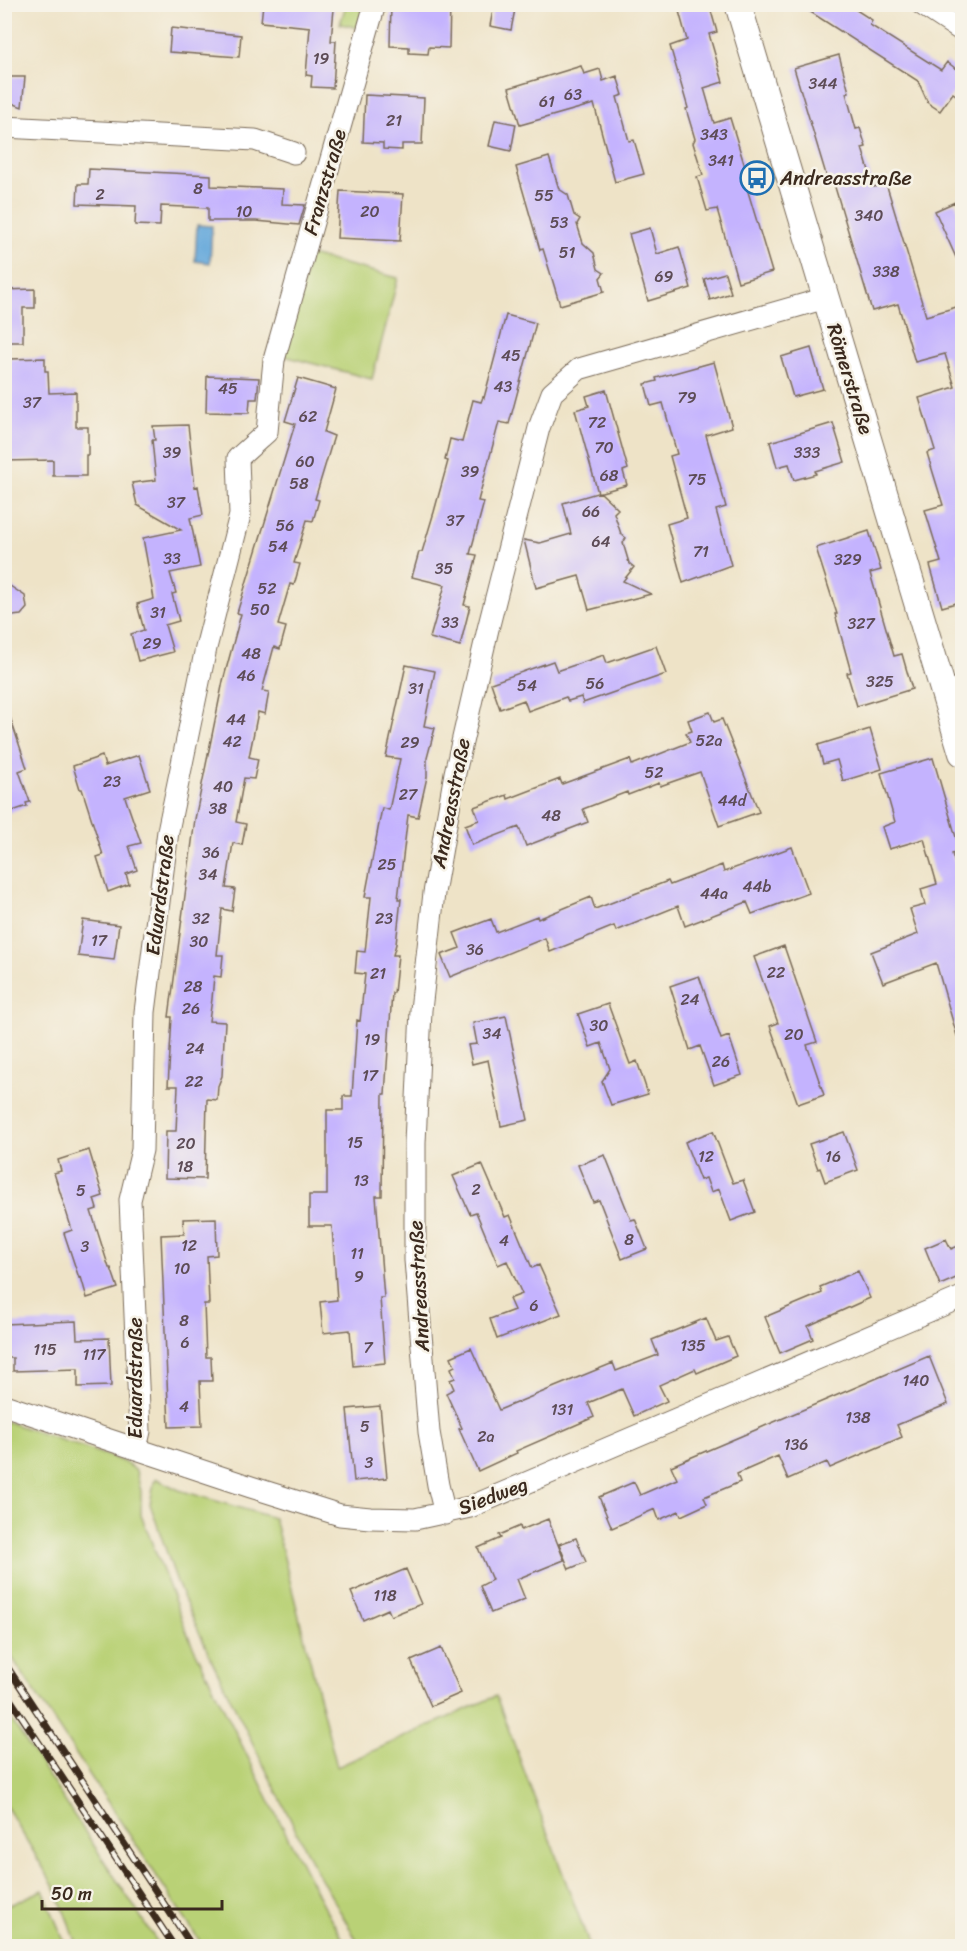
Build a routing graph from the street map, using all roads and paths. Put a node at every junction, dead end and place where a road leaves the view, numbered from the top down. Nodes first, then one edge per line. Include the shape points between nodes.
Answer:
1 (375, 4) edge
2 (738, 4) edge
3 (921, 4) edge
4 (963, 31) edge
5 (4, 127) edge
6 (294, 153) dead end
7 (826, 298) junction
8 (274, 360) joint
9 (963, 753) edge
10 (963, 1297) edge
11 (4, 1405) edge
12 (135, 1449) junction
13 (444, 1514) junction

1 - 8 street, Franzstraße
2 - 7 street, Römerstraße
3 - 4 street
5 - 6 street, Franzstraße via 255,140
7 - 9 street, Römerstraße
7 - 13 street, Andreasstraße via 579,369 552,393 539,428 455,773 434,894 421,1010 415,1260 429,1432
8 - 12 street, Eduardstraße via 267,432 238,458 240,515 206,648 168,831 145,1012 141,1150 129,1200 140,1431
10 - 13 street, Siedweg via 470,1508
11 - 12 street, Siedweg
12 - 13 street, Siedweg via 340,1515 415,1520

